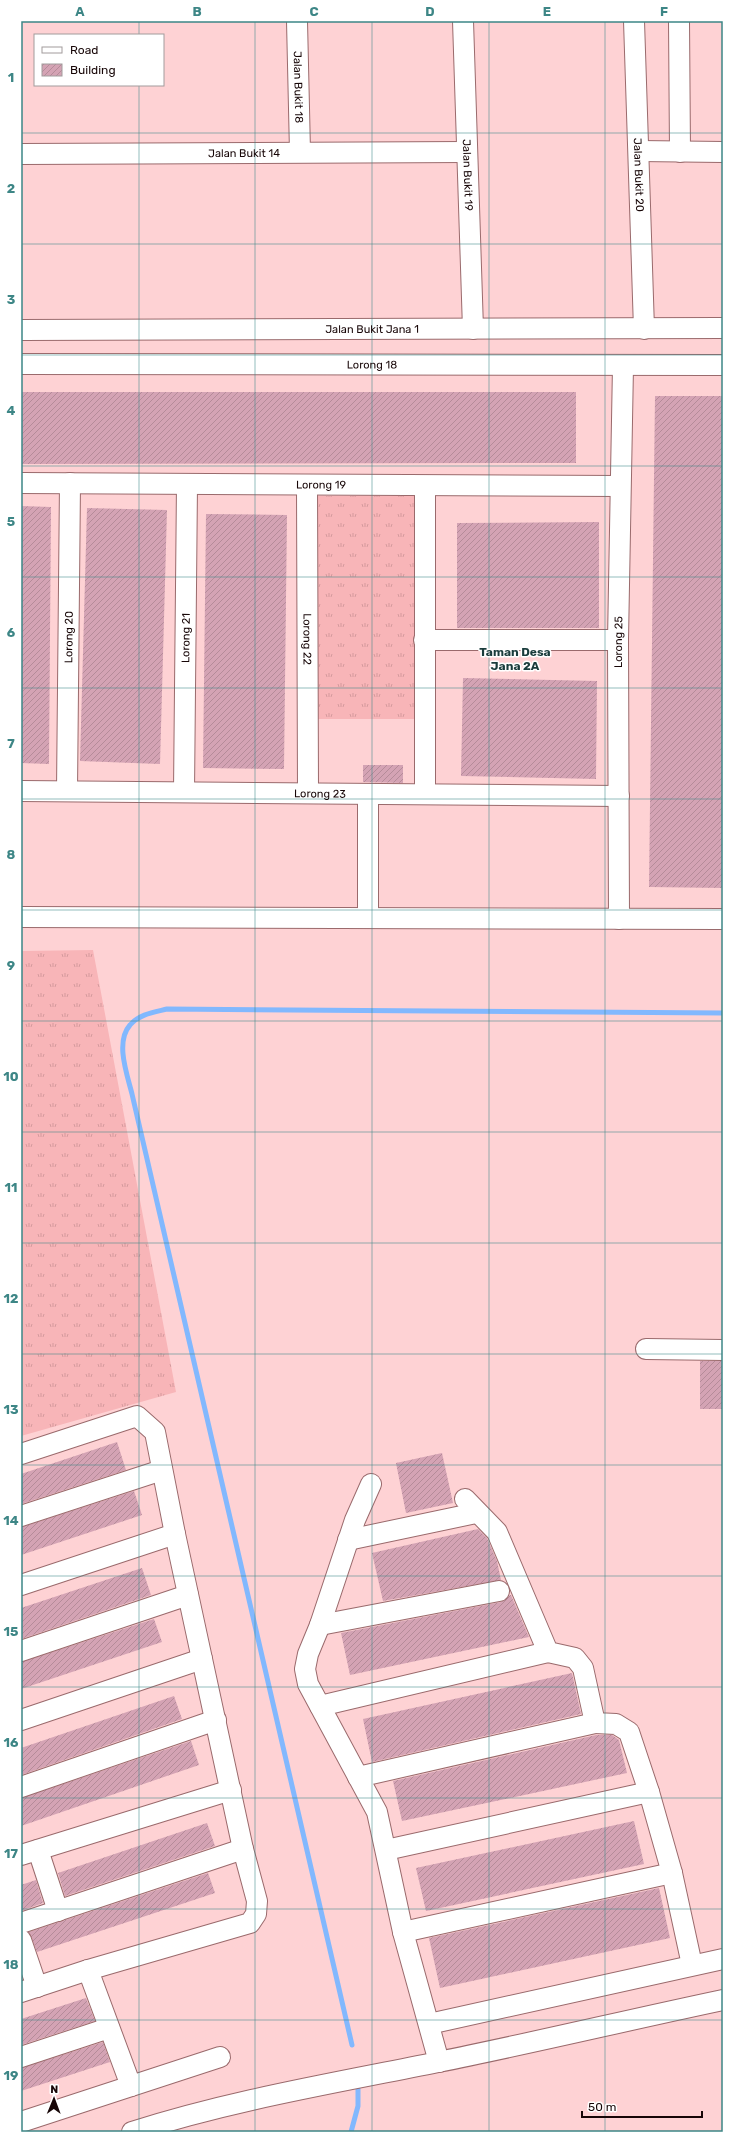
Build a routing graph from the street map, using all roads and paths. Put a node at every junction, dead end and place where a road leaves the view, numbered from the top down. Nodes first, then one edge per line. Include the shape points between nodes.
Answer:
1 (297, 21) edge
2 (463, 21) edge
3 (634, 21) edge
4 (679, 21) edge
5 (639, 151) junction
6 (300, 152) junction
7 (467, 152) junction
8 (680, 152) junction
9 (723, 152) edge
10 (21, 154) edge
11 (644, 328) junction
12 (723, 328) edge
13 (473, 329) junction
14 (21, 330) edge
15 (21, 364) edge
16 (723, 365) edge
17 (623, 366) junction
18 (21, 483) edge
19 (70, 483) junction
20 (187, 484) junction
21 (307, 484) junction
22 (425, 486) junction
23 (620, 486) junction
24 (424, 640) junction
25 (618, 640) junction
26 (21, 791) edge
27 (67, 791) junction
28 (184, 792) junction
29 (308, 793) junction
30 (368, 794) junction
31 (425, 794) junction
32 (619, 796) junction
33 (21, 917) edge
34 (368, 918) junction
35 (619, 919) junction
36 (723, 919) edge
37 (646, 1349) dead end
38 (723, 1350) edge
39 (21, 1454) edge
40 (162, 1470) junction
41 (371, 1484) dead end
42 (21, 1516) edge
43 (175, 1534) junction
44 (348, 1540) junction
45 (21, 1585) edge
46 (499, 1591) dead end
47 (188, 1595) junction
48 (320, 1625) junction
49 (21, 1651) edge
50 (548, 1652) junction
51 (202, 1659) junction
52 (320, 1706) junction
53 (21, 1720) edge
54 (216, 1720) junction
55 (595, 1723) junction
56 (358, 1777) junction
57 (21, 1787) edge
58 (231, 1790) junction
59 (649, 1792) junction
60 (243, 1849) junction
61 (386, 1850) junction
62 (29, 1852) edge
63 (672, 1873) junction
64 (58, 1911) junction
65 (21, 1923) edge
66 (403, 1932) junction
67 (21, 1940) edge
68 (723, 1958) edge
69 (692, 1965) junction
70 (88, 1970) junction
71 (29, 1989) edge
72 (723, 2000) edge
73 (428, 2024) junction
74 (109, 2028) junction
75 (21, 2057) edge
76 (220, 2057) dead end
77 (438, 2062) junction
78 (130, 2086) junction
79 (21, 2122) edge
80 (132, 2132) edge

1 - 6 street, Jalan Bukit 18
2 - 7 street, Jalan Bukit 19
3 - 5 street, Jalan Bukit 20
4 - 8 street
5 - 8 street
5 - 11 street, Jalan Bukit 20
6 - 7 street, Jalan Bukit 14
6 - 10 street, Jalan Bukit 14
7 - 13 street, Jalan Bukit 19
8 - 9 street
11 - 12 street, Jalan Bukit Jana 1
11 - 13 street, Jalan Bukit Jana 1
13 - 14 street, Jalan Bukit Jana 1
15 - 17 street, Lorong 18
16 - 17 street, Lorong 18
17 - 23 street, Lorong 25
18 - 19 street, Lorong 19
19 - 20 street, Lorong 19
19 - 27 street, Lorong 20
20 - 21 street, Lorong 19
20 - 28 street, Lorong 21
21 - 22 street, Lorong 19
21 - 29 street, Lorong 22
22 - 23 street, Lorong 19
22 - 24 street
23 - 25 street, Lorong 25
24 - 25 street
24 - 31 street
25 - 32 street, Lorong 25
26 - 27 street, Lorong 23
27 - 28 street, Lorong 23
28 - 29 street, Lorong 23
29 - 30 street, Lorong 23
30 - 31 street, Lorong 23
30 - 34 street
31 - 32 street, Lorong 23
32 - 35 street, Lorong 25
33 - 34 street
34 - 35 street
35 - 36 street
37 - 38 street
39 - 40 street via 137,1416 155,1432
40 - 42 street
40 - 43 street
41 - 44 street
43 - 45 street
43 - 47 street
44 - 48 street
44 - 50 street via 471,1506 497,1532
46 - 48 street
47 - 49 street
47 - 51 street
48 - 52 street via 308,1654 305,1669 308,1684
50 - 52 street
50 - 55 street via 575,1658 584,1668
51 - 53 street
51 - 54 street
52 - 56 street
54 - 57 street
54 - 58 street
55 - 56 street
55 - 59 street via 616,1724 628,1732
56 - 61 street via 377,1812
58 - 60 street
58 - 62 street
59 - 61 street
59 - 63 street
60 - 64 street
60 - 70 street via 257,1901 256,1914 250,1923
61 - 66 street
62 - 64 street
63 - 66 street
63 - 69 street
64 - 65 street
66 - 73 street
67 - 71 street
68 - 69 street
69 - 73 street
70 - 71 street
70 - 74 street
72 - 77 street
73 - 77 street
74 - 75 street
74 - 78 street
76 - 78 street
77 - 80 street via 276,2094
78 - 79 street

